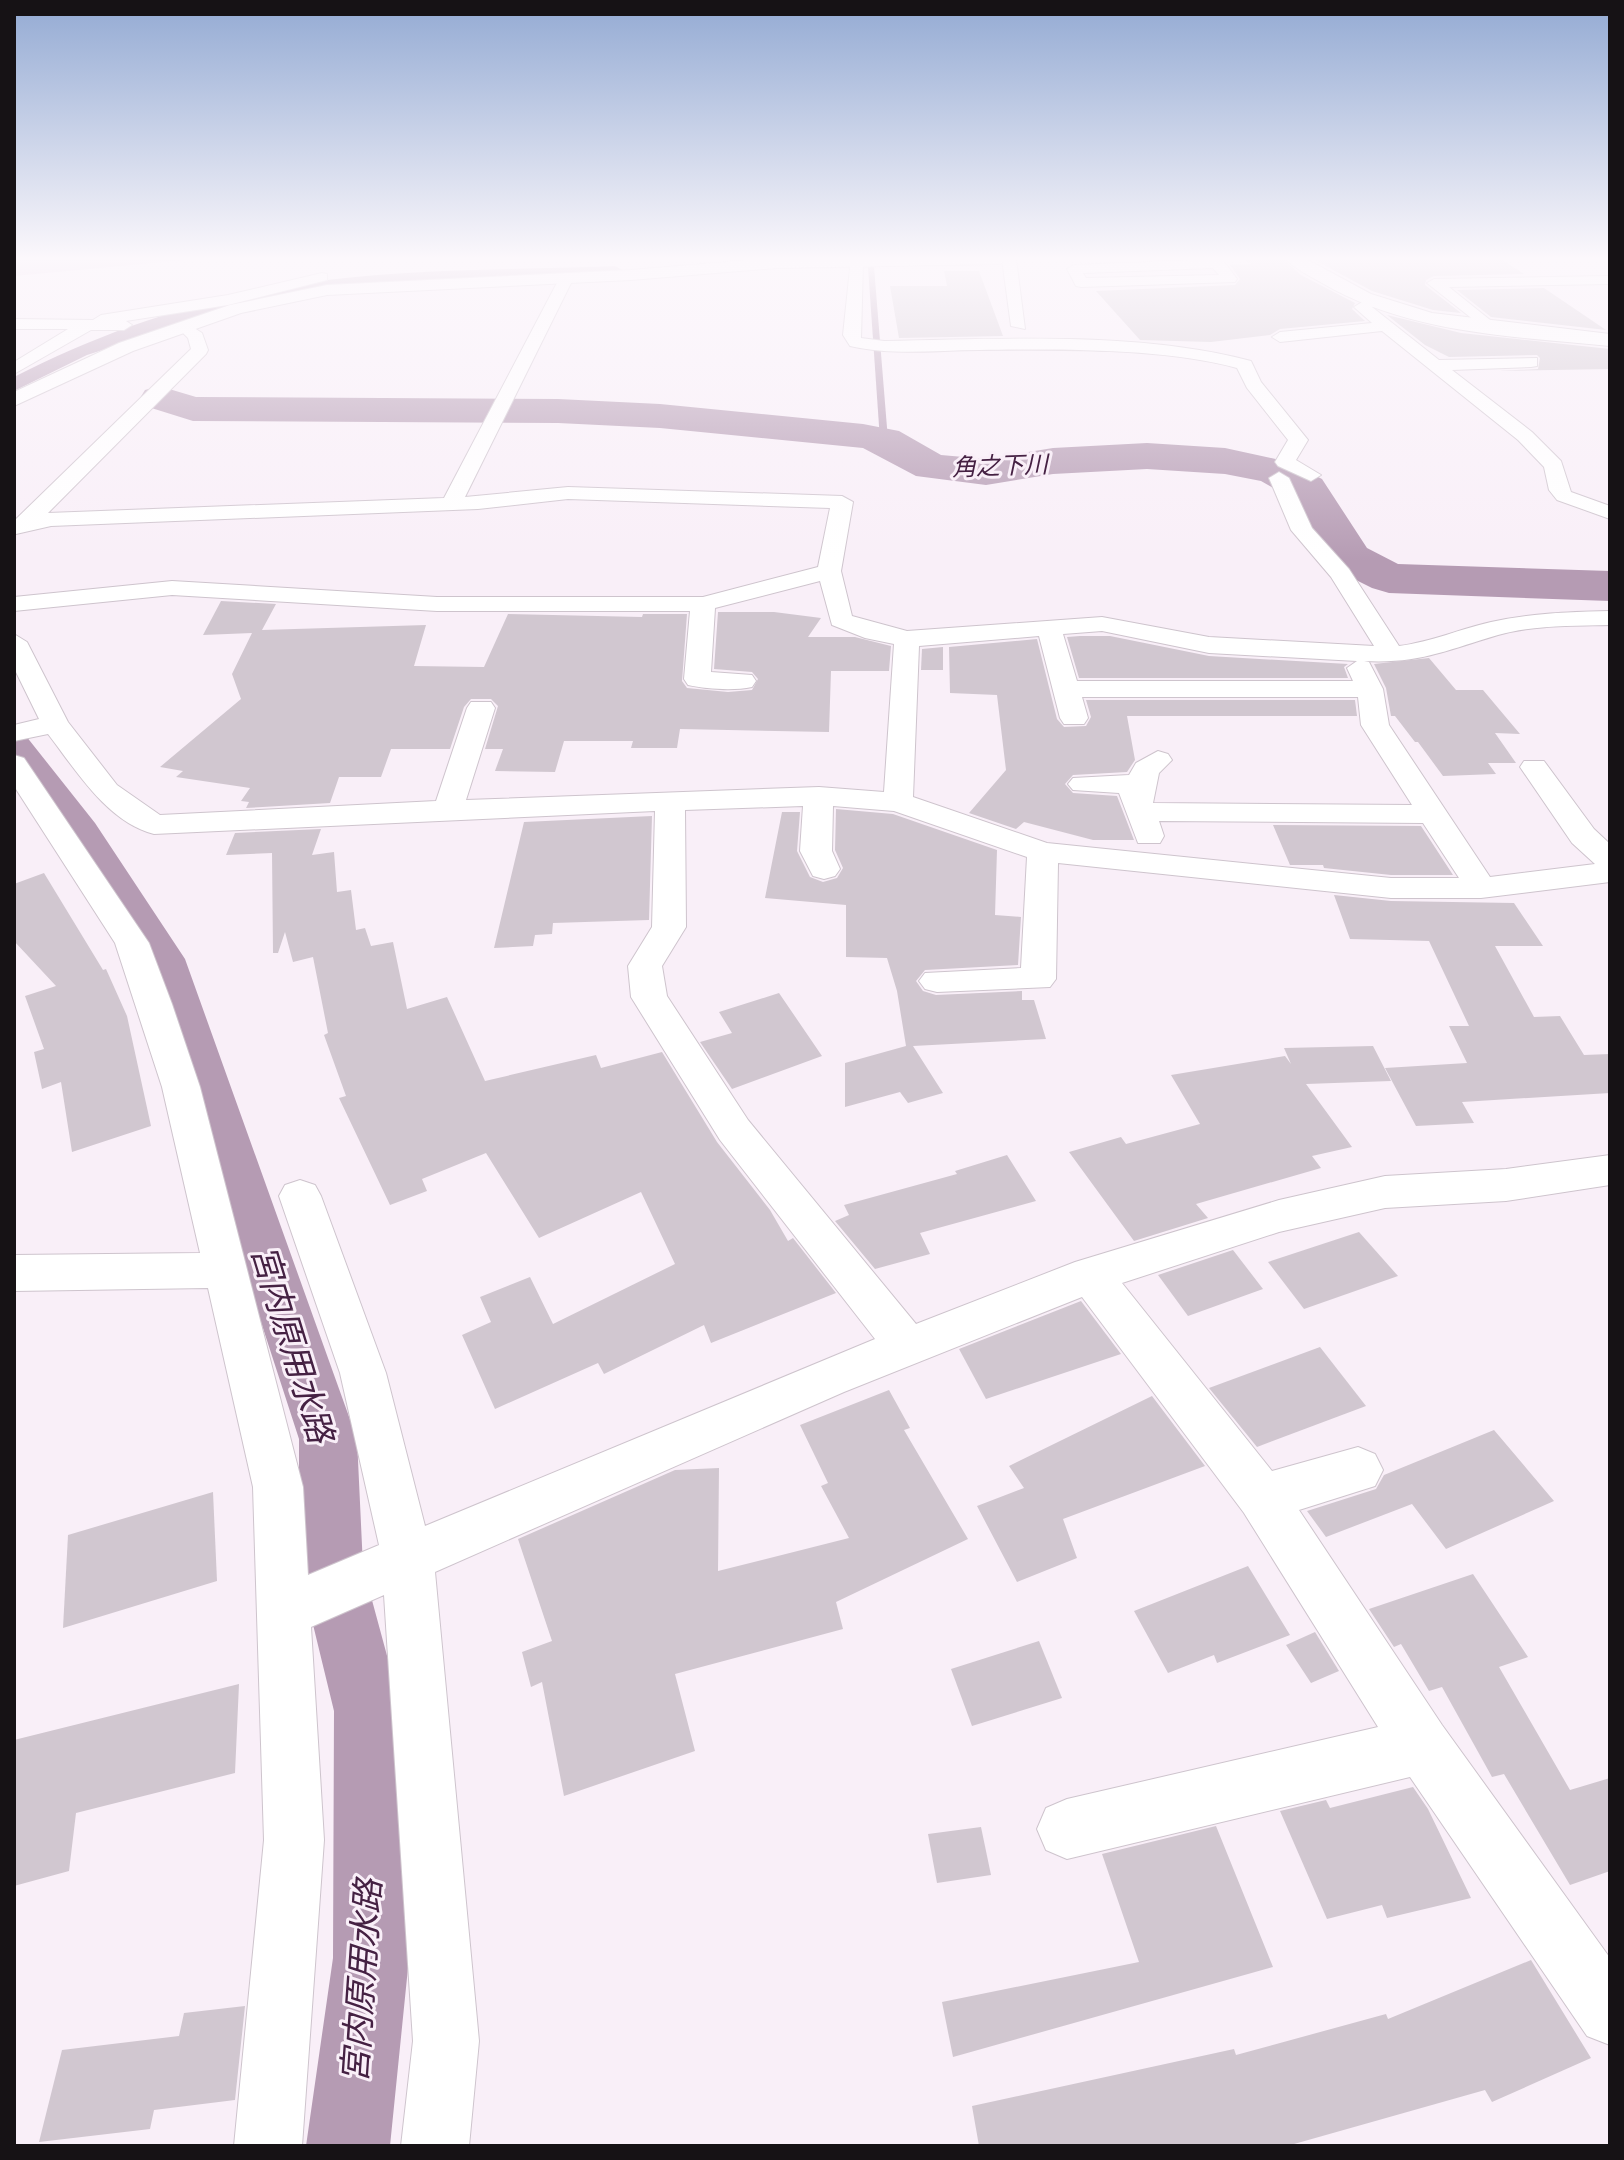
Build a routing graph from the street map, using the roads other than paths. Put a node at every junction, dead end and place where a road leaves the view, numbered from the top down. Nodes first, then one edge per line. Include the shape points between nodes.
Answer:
1 (95, 360) edge
2 (190, 360) edge
3 (526, 360) edge
4 (1232, 360) edge
5 (1430, 360) edge
6 (1531, 362) dead end
7 (1437, 365) junction
8 (14, 400) edge
9 (1311, 475) dead end
10 (1279, 478) dead end
11 (452, 502) junction
12 (1610, 513) edge
13 (19, 526) edge
14 (829, 571) junction
15 (14, 604) edge
16 (703, 604) junction
17 (1610, 618) edge
18 (1049, 628) junction
19 (907, 639) junction
20 (14, 642) edge
21 (1352, 651) junction
22 (1392, 655) junction
23 (743, 681) dead end
24 (1068, 689) junction
25 (1370, 689) junction
26 (481, 708) dead end
27 (1074, 718) dead end
28 (54, 724) junction
29 (14, 733) edge
30 (1158, 760) dead end
31 (14, 764) edge
32 (1534, 767) dead end
33 (1083, 784) dead end
34 (819, 796) junction
35 (898, 802) junction
36 (670, 803) junction
37 (1138, 805) junction
38 (448, 811) junction
39 (1431, 814) junction
40 (1043, 852) junction
41 (1610, 861) edge
42 (1161, 864) junction
43 (824, 869) dead end
44 (1610, 872) edge
45 (1481, 888) junction
46 (937, 981) dead end
47 (1610, 1170) edge
48 (300, 1196) dead end
49 (225, 1270) junction
50 (14, 1273) edge
51 (1090, 1275) junction
52 (908, 1348) junction
53 (1358, 1470) dead end
54 (1262, 1497) junction
55 (406, 1560) junction
56 (289, 1610) junction
57 (1422, 1745) junction
58 (1067, 1829) dead end
59 (1610, 2013) edge
60 (268, 2146) edge
61 (435, 2146) edge

1 - 8 street
2 - 13 street
3 - 11 street
4 - 9 street via 1245,365 1247,379 1292,426 1298,440 1285,462
5 - 7 street
6 - 7 street
7 - 12 street via 1554,465 1564,496
10 - 22 street via 1302,530 1341,574
11 - 13 street via 51,519
11 - 14 street via 623,492 842,502
14 - 16 street
14 - 19 street via 841,620
15 - 16 street via 172,588 437,604
16 - 23 street via 697,679
17 - 22 street via 1536,620 1436,649
18 - 19 street
18 - 21 street via 1102,624 1209,645
18 - 24 street
19 - 35 street
20 - 28 street
21 - 22 street
21 - 25 street
24 - 25 street
24 - 27 street
25 - 39 street via 1375,725
26 - 38 street
28 - 29 street
28 - 38 street via 107,791 154,825
30 - 37 street via 1146,769
31 - 49 street via 132,943 181,1087
32 - 41 street via 1583,836
33 - 37 street via 1131,784
34 - 35 street
34 - 36 street
34 - 43 street via 816,851
35 - 40 street
36 - 38 street
36 - 52 street via 669,927 645,966 649,997 734,1130
37 - 39 street
37 - 42 street
39 - 45 street
40 - 42 street
40 - 46 street via 1038,979
42 - 45 street via 1391,888
44 - 45 street
47 - 51 street via 1506,1185 1385,1192 1279,1216
48 - 55 street via 363,1373
49 - 50 street
49 - 56 street via 278,1487
51 - 52 street
51 - 54 street
52 - 55 street
53 - 54 street
54 - 57 street
55 - 56 street
55 - 61 street via 446,2041
56 - 60 street via 294,1840
57 - 58 street
57 - 59 street

